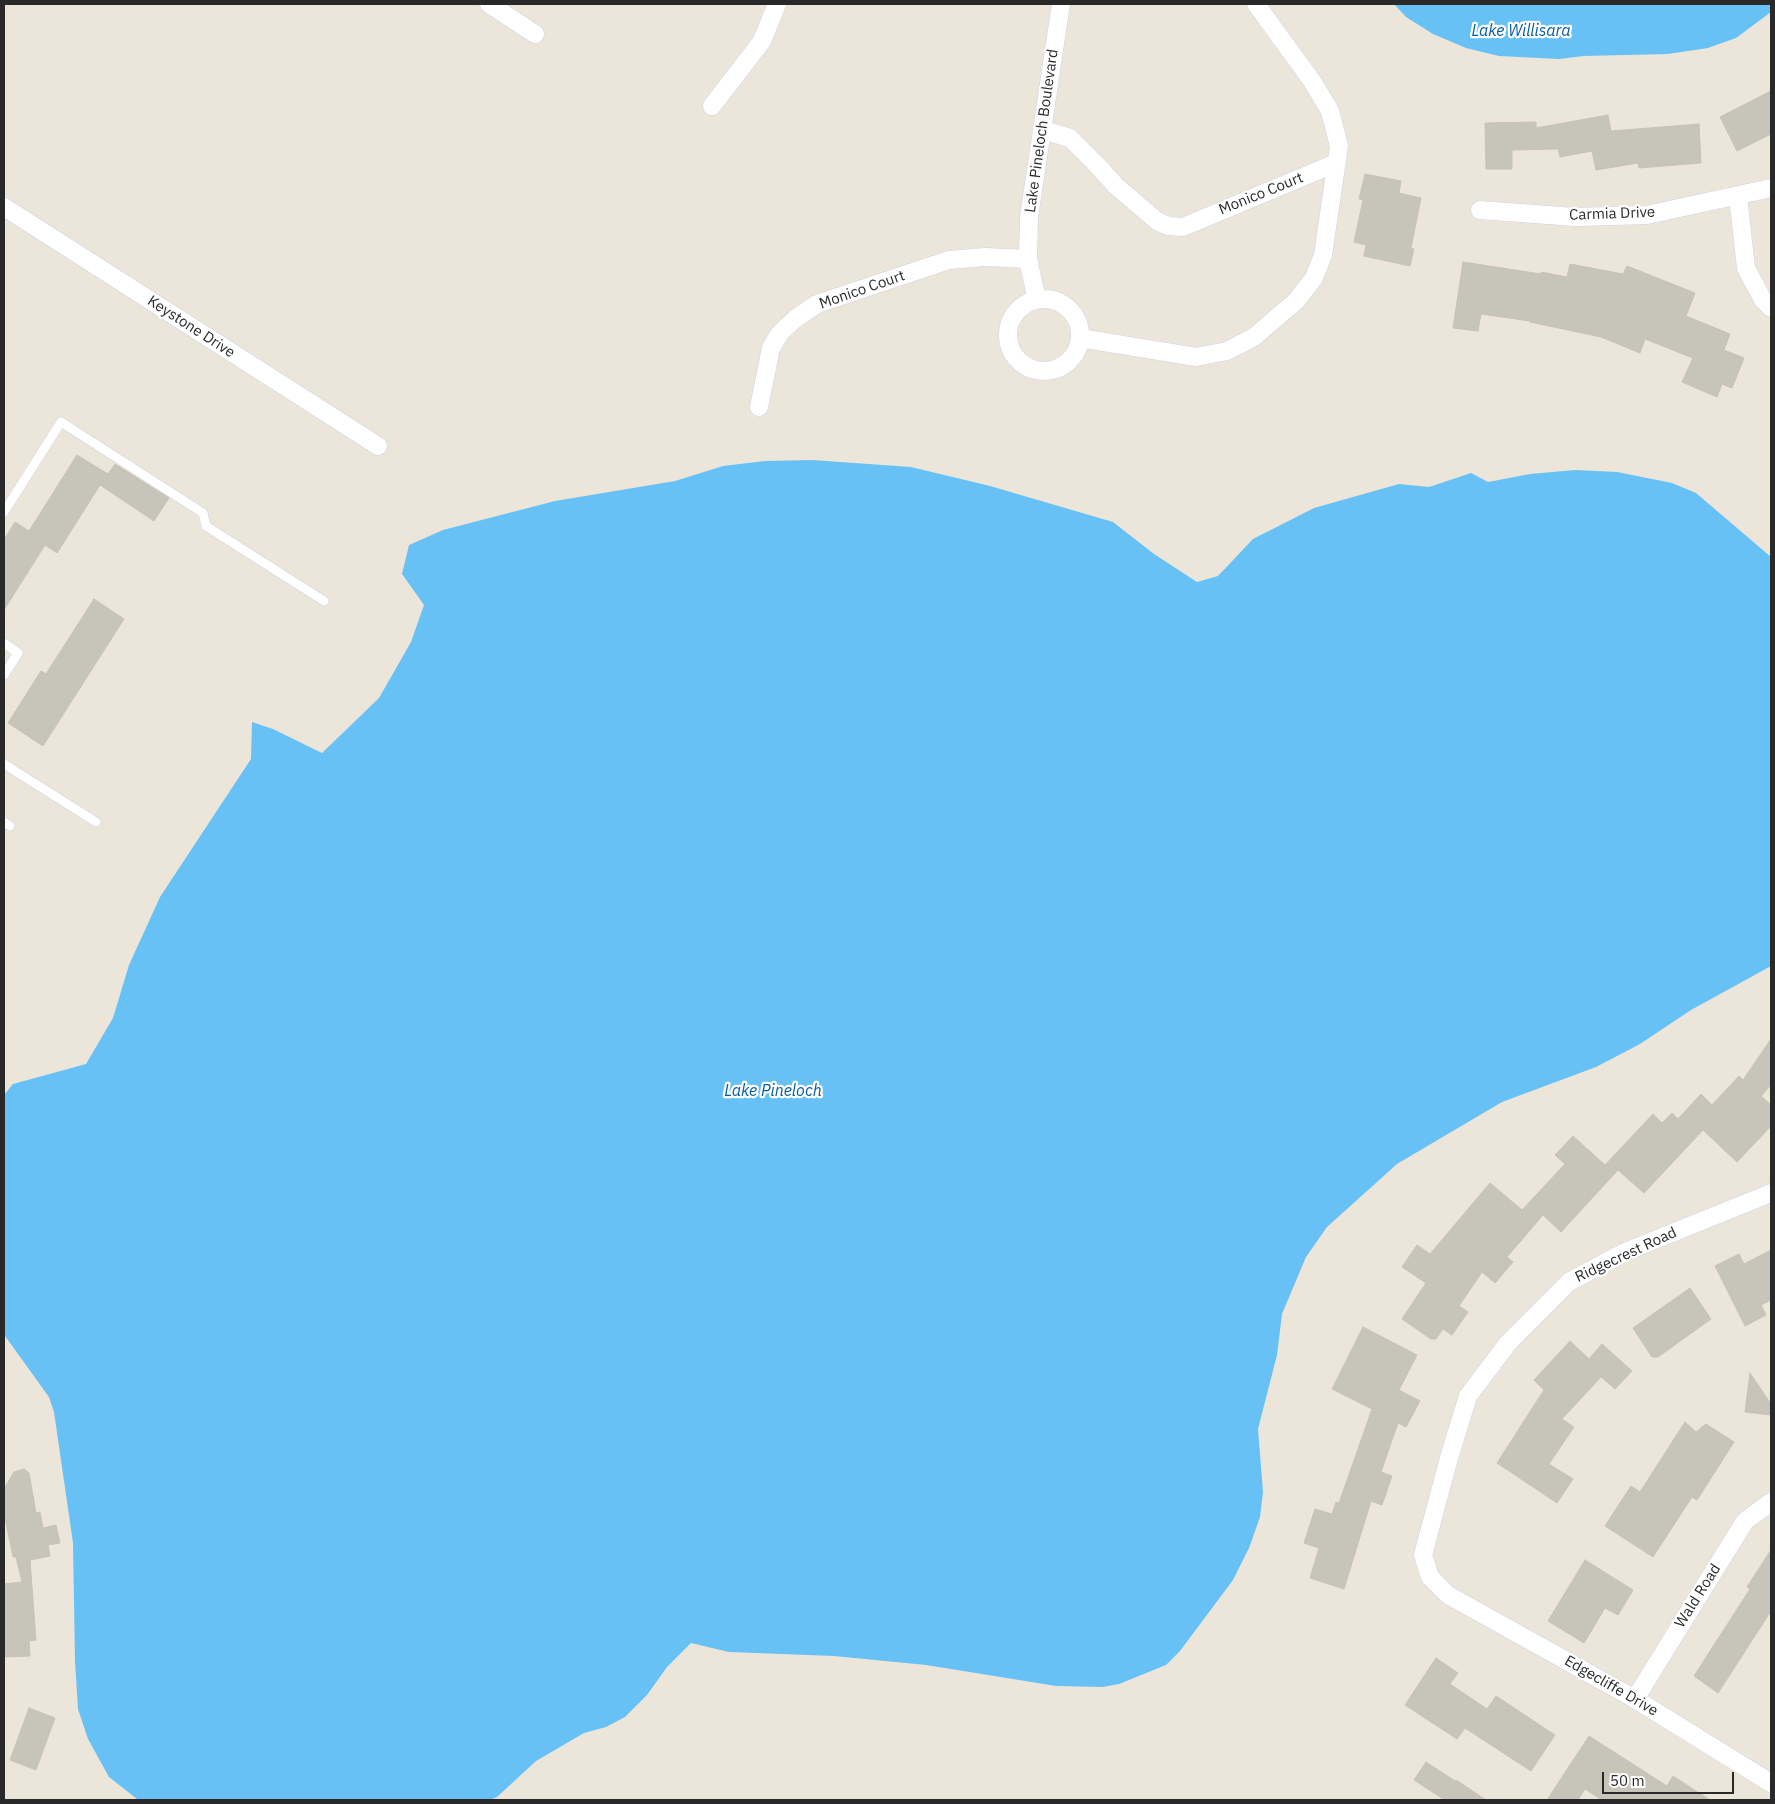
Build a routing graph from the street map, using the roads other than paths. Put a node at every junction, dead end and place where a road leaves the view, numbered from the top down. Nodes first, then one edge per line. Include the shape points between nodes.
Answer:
1 (489, 4) edge
2 (777, 4) edge
3 (1061, 4) edge
4 (1256, 4) edge
5 (535, 34) dead end
6 (712, 106) dead end
7 (1043, 130) junction
8 (1336, 163) junction
9 (1771, 188) edge
10 (1738, 196) junction
11 (4, 207) edge
12 (1480, 210) dead end
13 (1028, 259) junction
14 (1037, 300) junction
15 (1771, 308) edge
16 (1080, 338) junction
17 (759, 407) dead end
18 (378, 446) dead end
19 (4, 512) edge
20 (324, 601) dead end
21 (4, 644) edge
22 (4, 675) edge
23 (4, 764) edge
24 (96, 822) dead end
25 (1771, 1193) edge
26 (1771, 1502) edge
27 (1448, 1594) joint
28 (1634, 1699) junction
29 (1771, 1783) edge

1 - 5 street
2 - 6 street via 762,41
3 - 7 street, Lake Pineloch Boulevard
4 - 8 street via 1330,111 1339,146
7 - 8 street, Monico Court via 1070,138 1116,186 1168,226 1183,227
7 - 13 street, Lake Pineloch Boulevard via 1029,217
8 - 16 street via 1323,255 1314,278 1296,300 1254,337 1227,351 1196,358
9 - 10 street, Carmia Drive
10 - 12 street, Carmia Drive via 1647,215 1575,217
10 - 15 street via 1746,268 1762,300
11 - 18 street, Keystone Drive
13 - 14 street, Lake Pineloch Boulevard
13 - 17 street, Monico Court via 985,257 949,260 817,304 780,333 771,348
14 - 16 street via 1063,305 1079,325
14 - 16 street via 1016,313 1009,329 1013,353 1021,363 1032,369 1055,370 1076,352
19 - 20 lane via 61,422 203,513 206,526
21 - 22 lane via 18,653
23 - 24 lane
25 - 27 street, Ridgecrest Road via 1625,1252 1569,1282 1508,1343 1468,1396 1423,1555 1430,1577
26 - 28 street, Wald Road via 1746,1521
27 - 28 street, Edgecliffe Drive
28 - 29 street, Edgecliffe Drive

